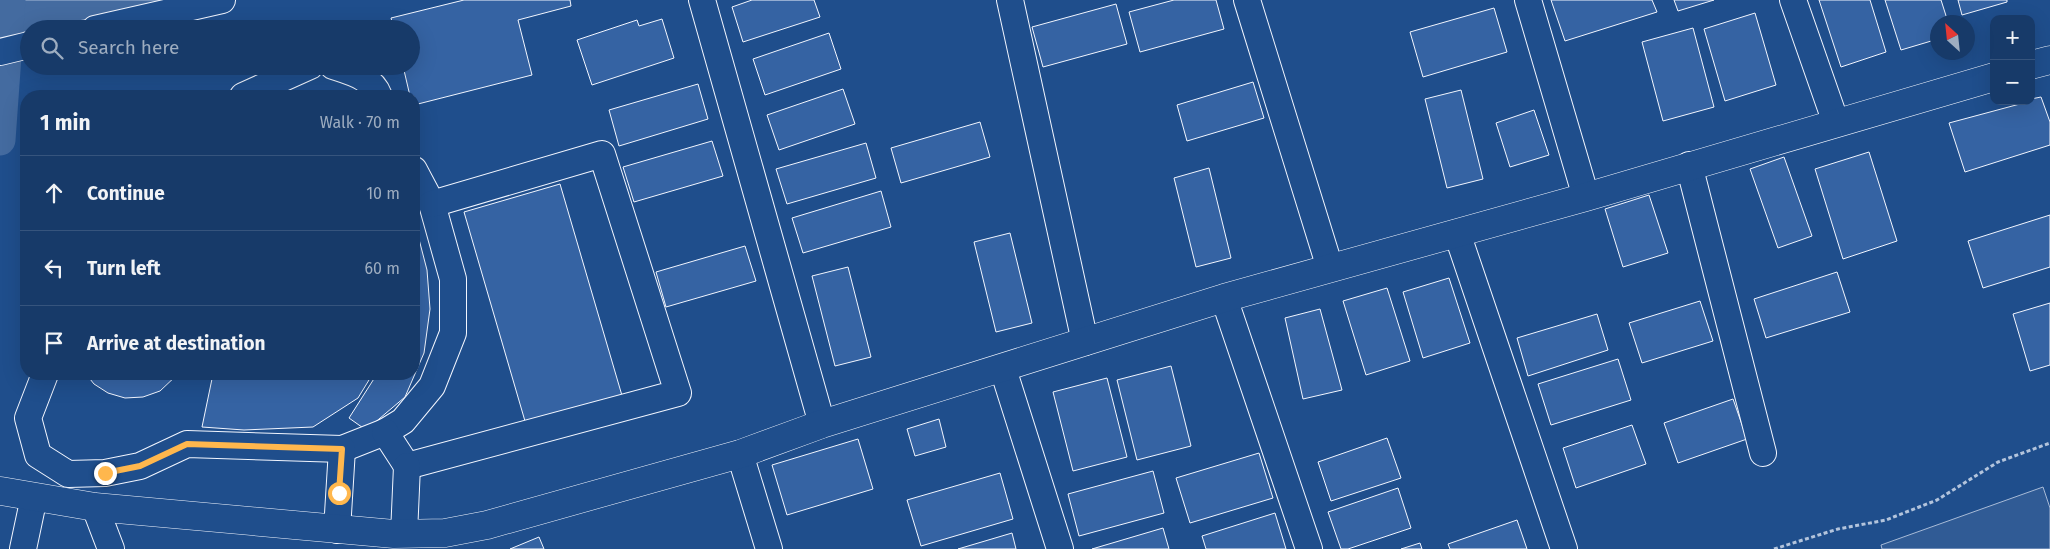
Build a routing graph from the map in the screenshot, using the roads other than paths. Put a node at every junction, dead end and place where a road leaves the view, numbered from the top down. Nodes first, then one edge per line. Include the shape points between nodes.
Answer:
1 (222, 0) edge
2 (702, 0) edge
3 (1010, 0) edge
4 (1247, 0) edge
5 (1528, 0) edge
6 (1793, 0) edge
7 (134, 20) edge
8 (20, 47) edge
9 (0, 52) edge
10 (2050, 60) edge
11 (2035, 65) edge
12 (290, 75) edge
13 (359, 75) edge
14 (1990, 78) edge
15 (256, 90) edge
16 (377, 90) edge
17 (1836, 124) junction
18 (1689, 165) junction
19 (420, 181) edge
20 (1586, 197) junction
21 (432, 204) junction
22 (1457, 233) junction
23 (1330, 268) junction
24 (1224, 298) junction
25 (1085, 342) junction
26 (1003, 369) junction
27 (43, 380) edge
28 (822, 424) junction
29 (385, 432) junction
30 (342, 449) junction
31 (1763, 453) dead end
32 (740, 454) junction
33 (407, 466) junction
34 (88, 474) junction
35 (1, 491) edge
36 (34, 497) junction
37 (89, 507) junction
38 (337, 530) junction
39 (399, 539) edge
40 (23, 549) edge
41 (111, 549) edge
42 (769, 549) edge
43 (1060, 549) edge
44 (1309, 549) edge
45 (1564, 549) edge

1 - 7 street
2 - 28 street
3 - 25 street
4 - 23 street
5 - 20 street
6 - 17 street
8 - 9 street
10 - 11 street
12 - 15 street
13 - 16 street
14 - 17 street
17 - 18 street
18 - 20 street
18 - 31 street
19 - 21 street
20 - 22 street
21 - 29 street via 453,279 453,333 432,386 403,421
21 - 33 street via 602,154 678,393
22 - 23 street
22 - 45 street
23 - 24 street
24 - 25 street
24 - 44 street
25 - 26 street
26 - 28 street
26 - 43 street
27 - 34 street via 28,418 38,455 68,474
28 - 32 street
29 - 30 street
29 - 33 street
30 - 34 street via 187,444 140,466
30 - 38 street
32 - 39 street via 487,525
32 - 42 street
33 - 39 street
34 - 37 street
35 - 36 street
36 - 37 street
36 - 40 street
37 - 38 street
37 - 41 street
38 - 39 street

